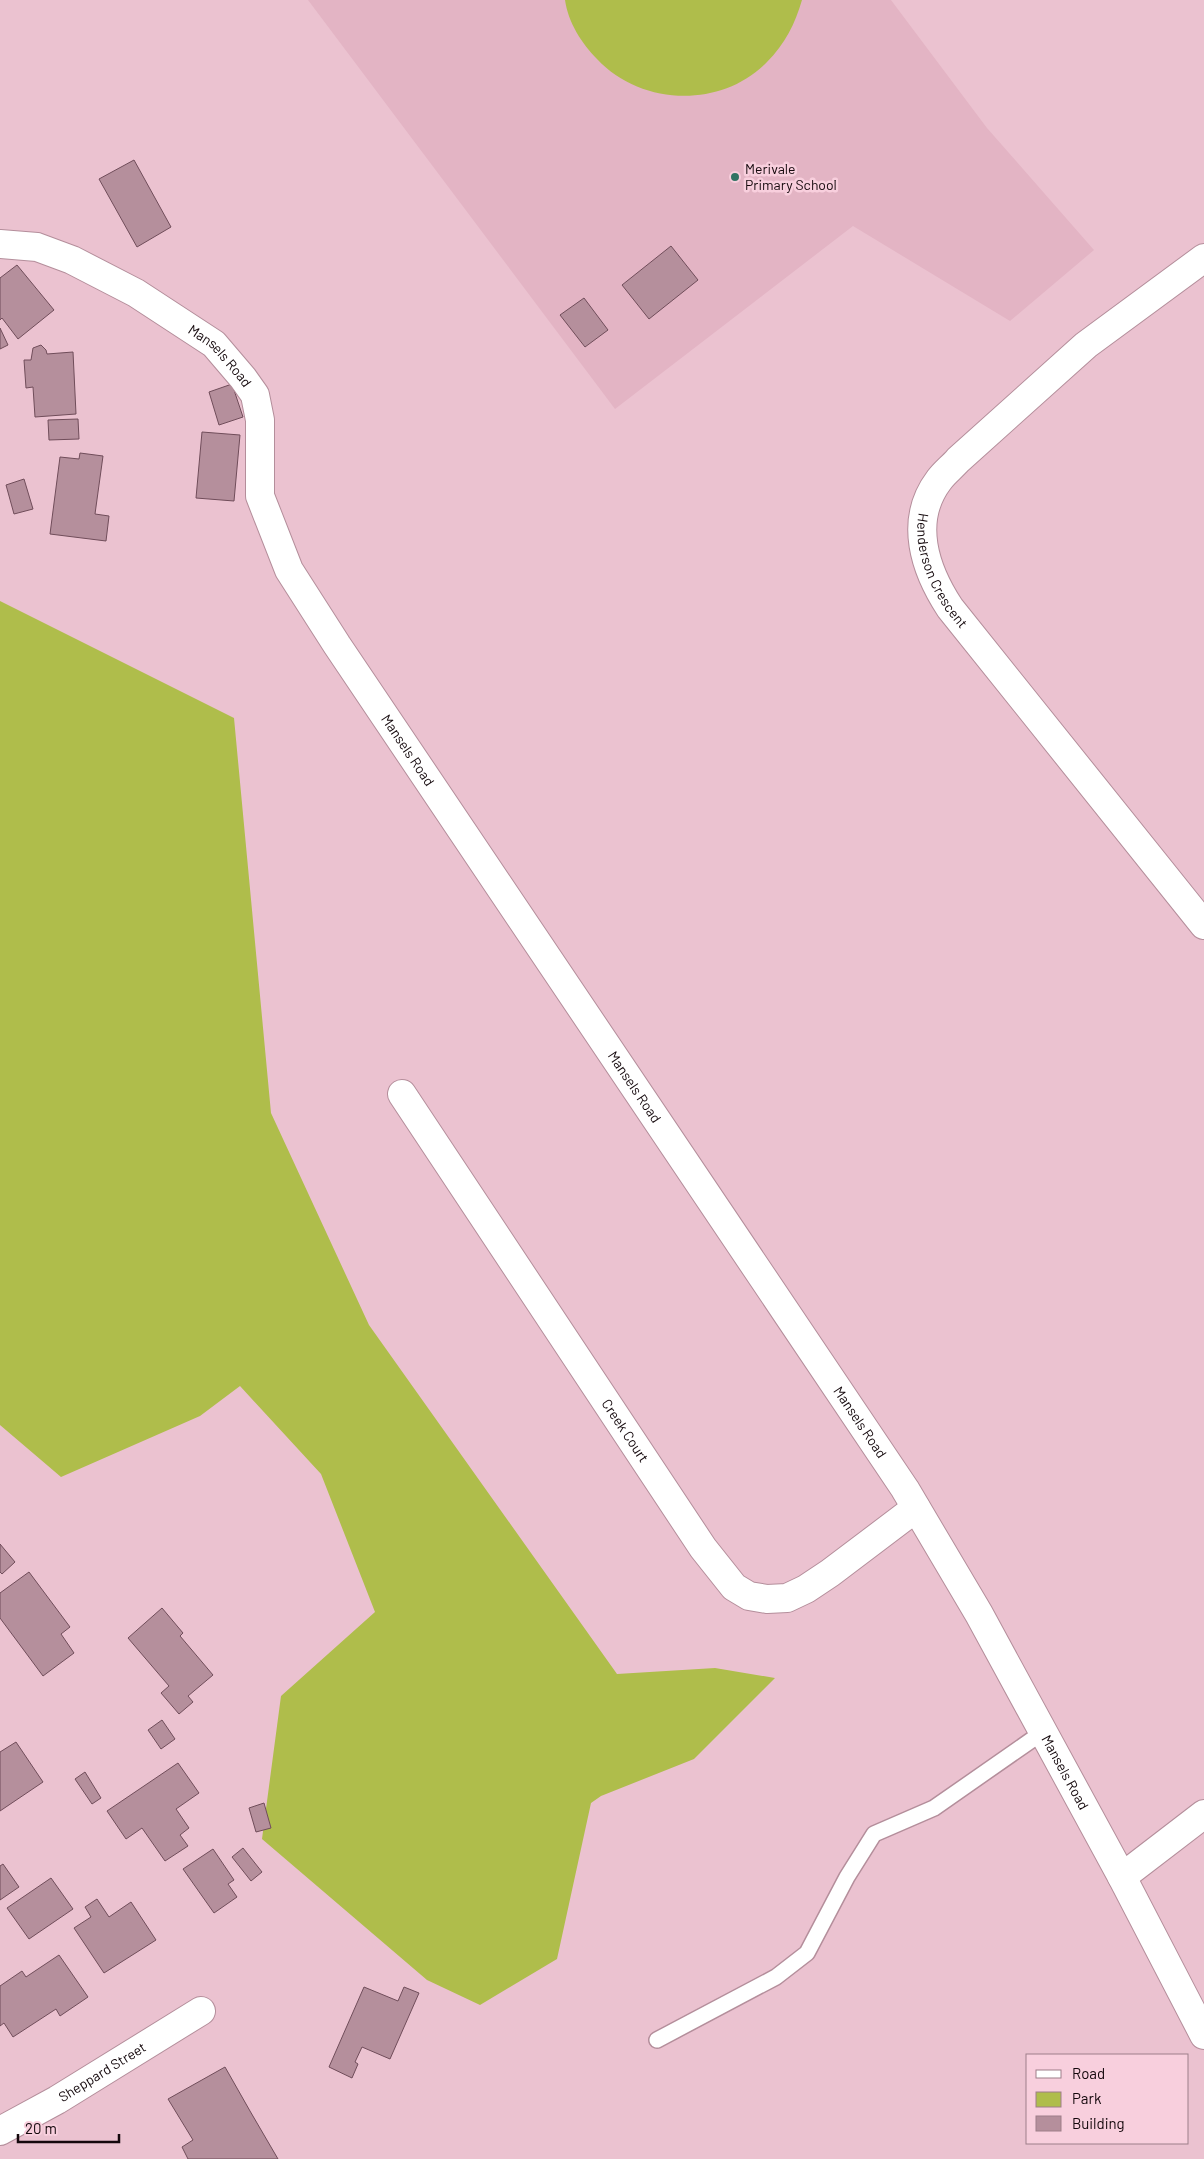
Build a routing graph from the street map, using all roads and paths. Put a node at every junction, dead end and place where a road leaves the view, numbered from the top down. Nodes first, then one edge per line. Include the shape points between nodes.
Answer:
1 (0, 244) edge
2 (1204, 258) edge
3 (1204, 925) edge
4 (402, 1094) dead end
5 (916, 1508) junction
6 (1043, 1732) junction
7 (1204, 1814) edge
8 (1122, 1877) junction
9 (201, 2011) dead end
10 (1204, 2035) edge
11 (657, 2040) dead end
12 (0, 2130) edge

1 - 5 street, Mansels Road via 37,247 72,260 136,293 214,344 255,394 260,420 260,496 289,570
2 - 3 street, Henderson Crescent via 1086,345 958,460 939,480 928,500 922,540 928,568 950,608
4 - 5 street, Creek Court via 703,1548 734,1587 749,1596 787,1598 830,1573
5 - 6 street, Mansels Road via 979,1614
6 - 8 street, Mansels Road
6 - 11 lane via 934,1808 874,1834 807,1953 776,1977
7 - 8 street
8 - 10 street, Mansels Road
9 - 12 street, Sheppard Street via 57,2100

